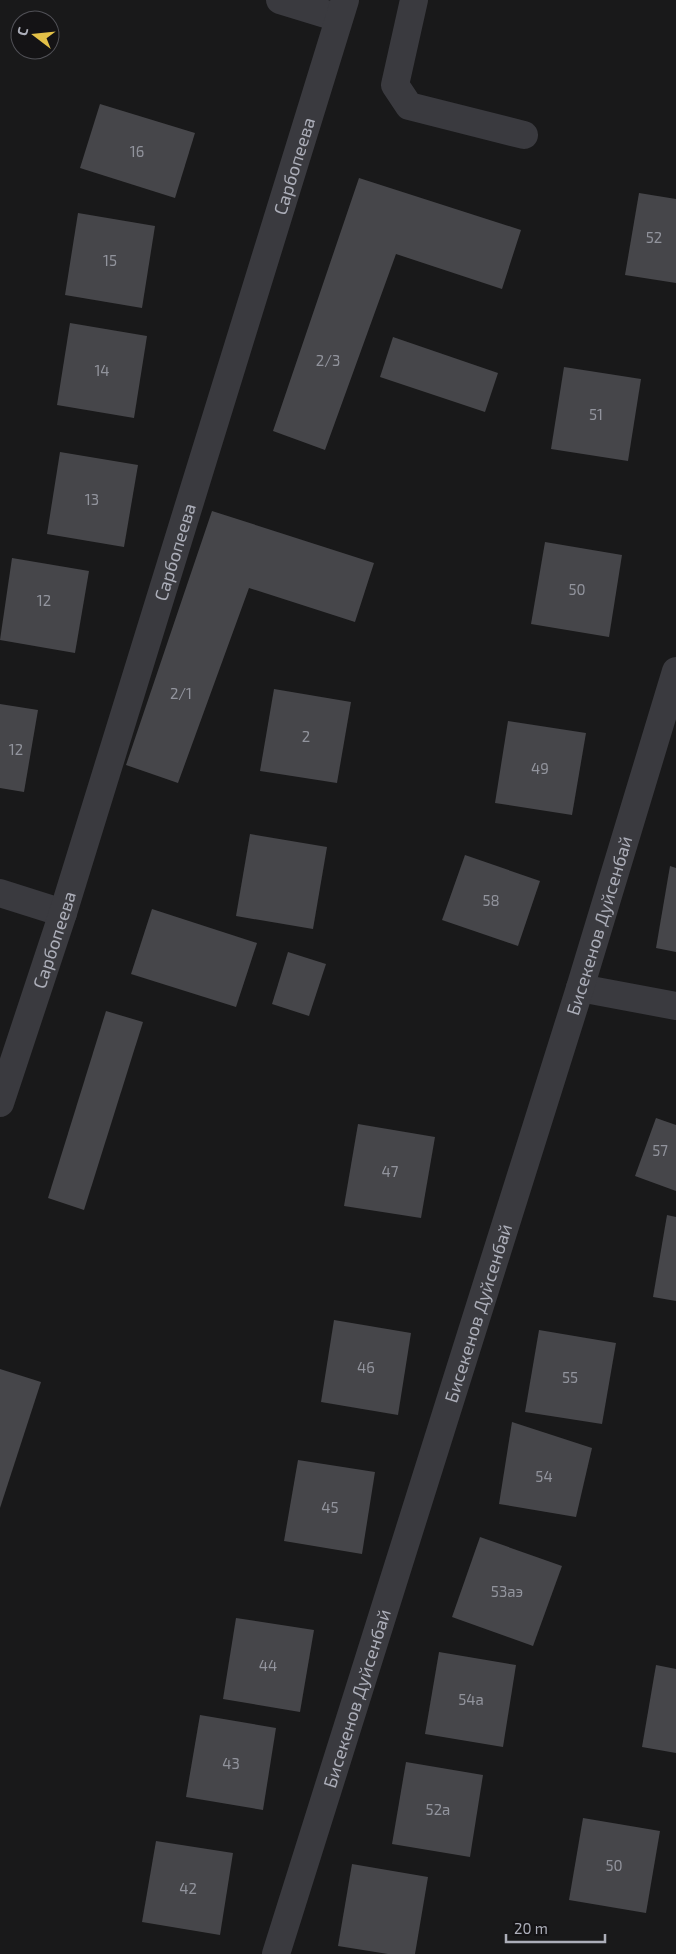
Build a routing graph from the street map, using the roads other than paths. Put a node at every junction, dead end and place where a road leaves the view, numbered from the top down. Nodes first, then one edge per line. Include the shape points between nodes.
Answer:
1 (280, 0) edge
2 (414, 0) edge
3 (342, 9) edge
4 (524, 135) dead end
5 (676, 671) edge
6 (0, 893) edge
7 (63, 913) junction
8 (580, 988) junction
9 (676, 1006) edge
10 (0, 1103) edge
11 (276, 1954) edge

1 - 3 street
2 - 4 street via 395,85 409,106
3 - 7 street, Сарбопеева
5 - 8 street, Бисекенов Дуйсенбай
6 - 7 street
7 - 10 street, Сарбопеева
8 - 9 street
8 - 11 street, Бисекенов Дуйсенбай

